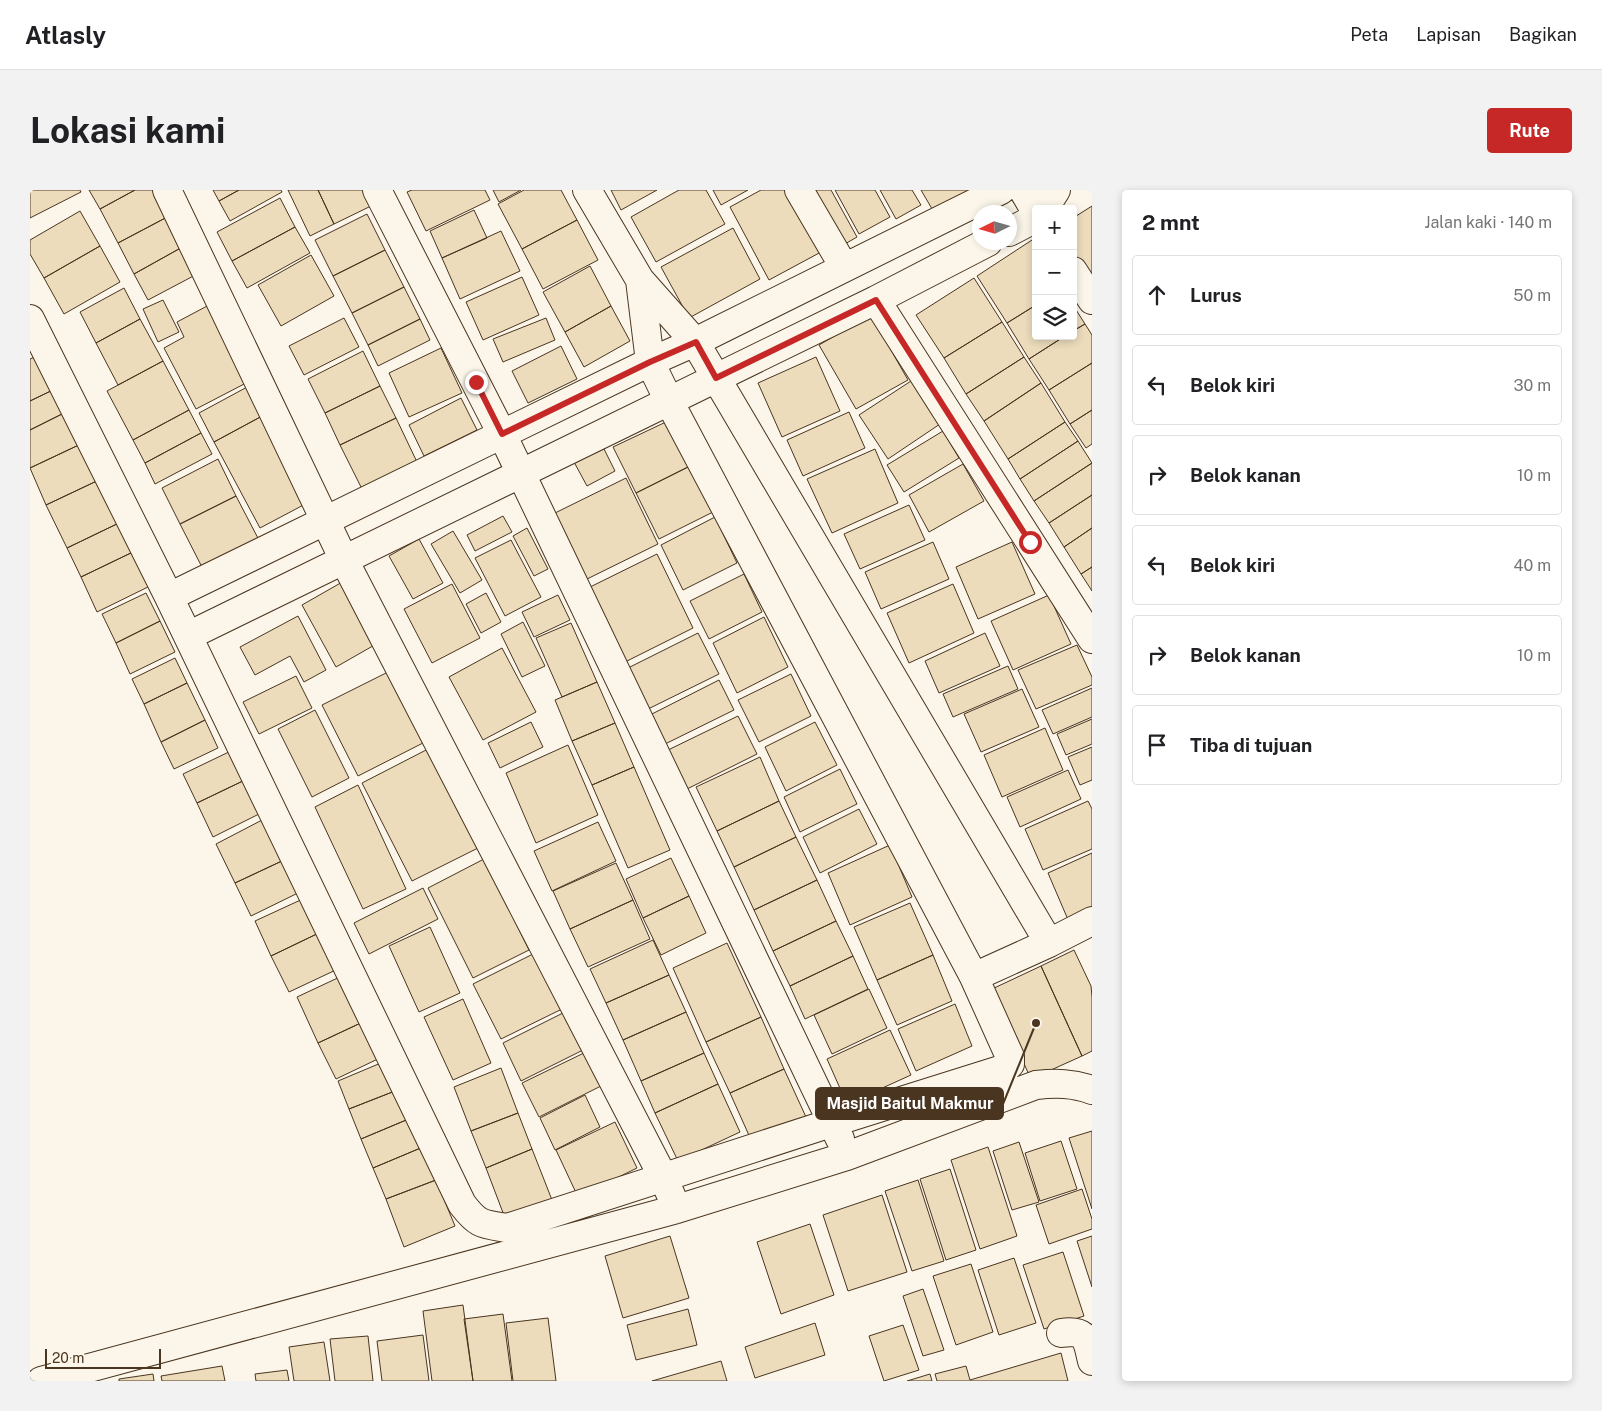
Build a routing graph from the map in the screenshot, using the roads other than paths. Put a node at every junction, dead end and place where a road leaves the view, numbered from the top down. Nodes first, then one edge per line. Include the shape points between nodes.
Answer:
1 (167, 190) edge
2 (377, 190) edge
3 (587, 190) edge
4 (799, 190) edge
5 (1001, 190) edge
6 (1024, 190) edge
7 (1056, 190) edge
8 (1032, 205) edge
9 (1047, 205) edge
10 (1032, 220) edge
11 (1017, 228) edge
12 (973, 250) edge
13 (844, 267) junction
14 (1077, 277) edge
15 (640, 280) junction
16 (876, 300) junction
17 (1092, 300) edge
18 (30, 319) edge
19 (696, 342) junction
20 (650, 362) junction
21 (716, 378) junction
22 (669, 401) junction
23 (502, 434) junction
24 (521, 473) junction
25 (326, 521) junction
26 (344, 560) junction
27 (169, 597) junction
28 (188, 636) junction
29 (1092, 639) edge
30 (1092, 920) edge
31 (1049, 943) junction
32 (974, 978) junction
33 (1085, 1088) edge
34 (832, 1122) junction
35 (847, 1156) junction
36 (664, 1177) junction
37 (677, 1209) junction
38 (1061, 1333) dead end
39 (1092, 1361) edge
40 (41, 1381) edge

1 - 25 street
2 - 23 street
3 - 15 street
4 - 13 street
5 - 13 street
6 - 8 street
7 - 9 street
10 - 11 street
12 - 16 street
13 - 19 street
14 - 17 street
15 - 19 street
15 - 20 street
16 - 21 street
16 - 29 street
18 - 27 street
19 - 20 street
19 - 21 street
20 - 22 street
20 - 23 street
21 - 22 street
21 - 31 street
22 - 24 street
22 - 32 street
23 - 24 street
23 - 25 street
24 - 26 street
24 - 34 street
25 - 26 street
25 - 27 street
26 - 28 street
26 - 36 street
27 - 28 street
28 - 36 street via 472,1218 507,1228
30 - 31 street
31 - 32 street
32 - 34 street via 1010,1057 1010,1064 1006,1068
33 - 35 street via 1054,1083 1036,1085
34 - 35 street
34 - 36 street
35 - 37 street
36 - 37 street
37 - 40 street
38 - 39 street via 1082,1335

